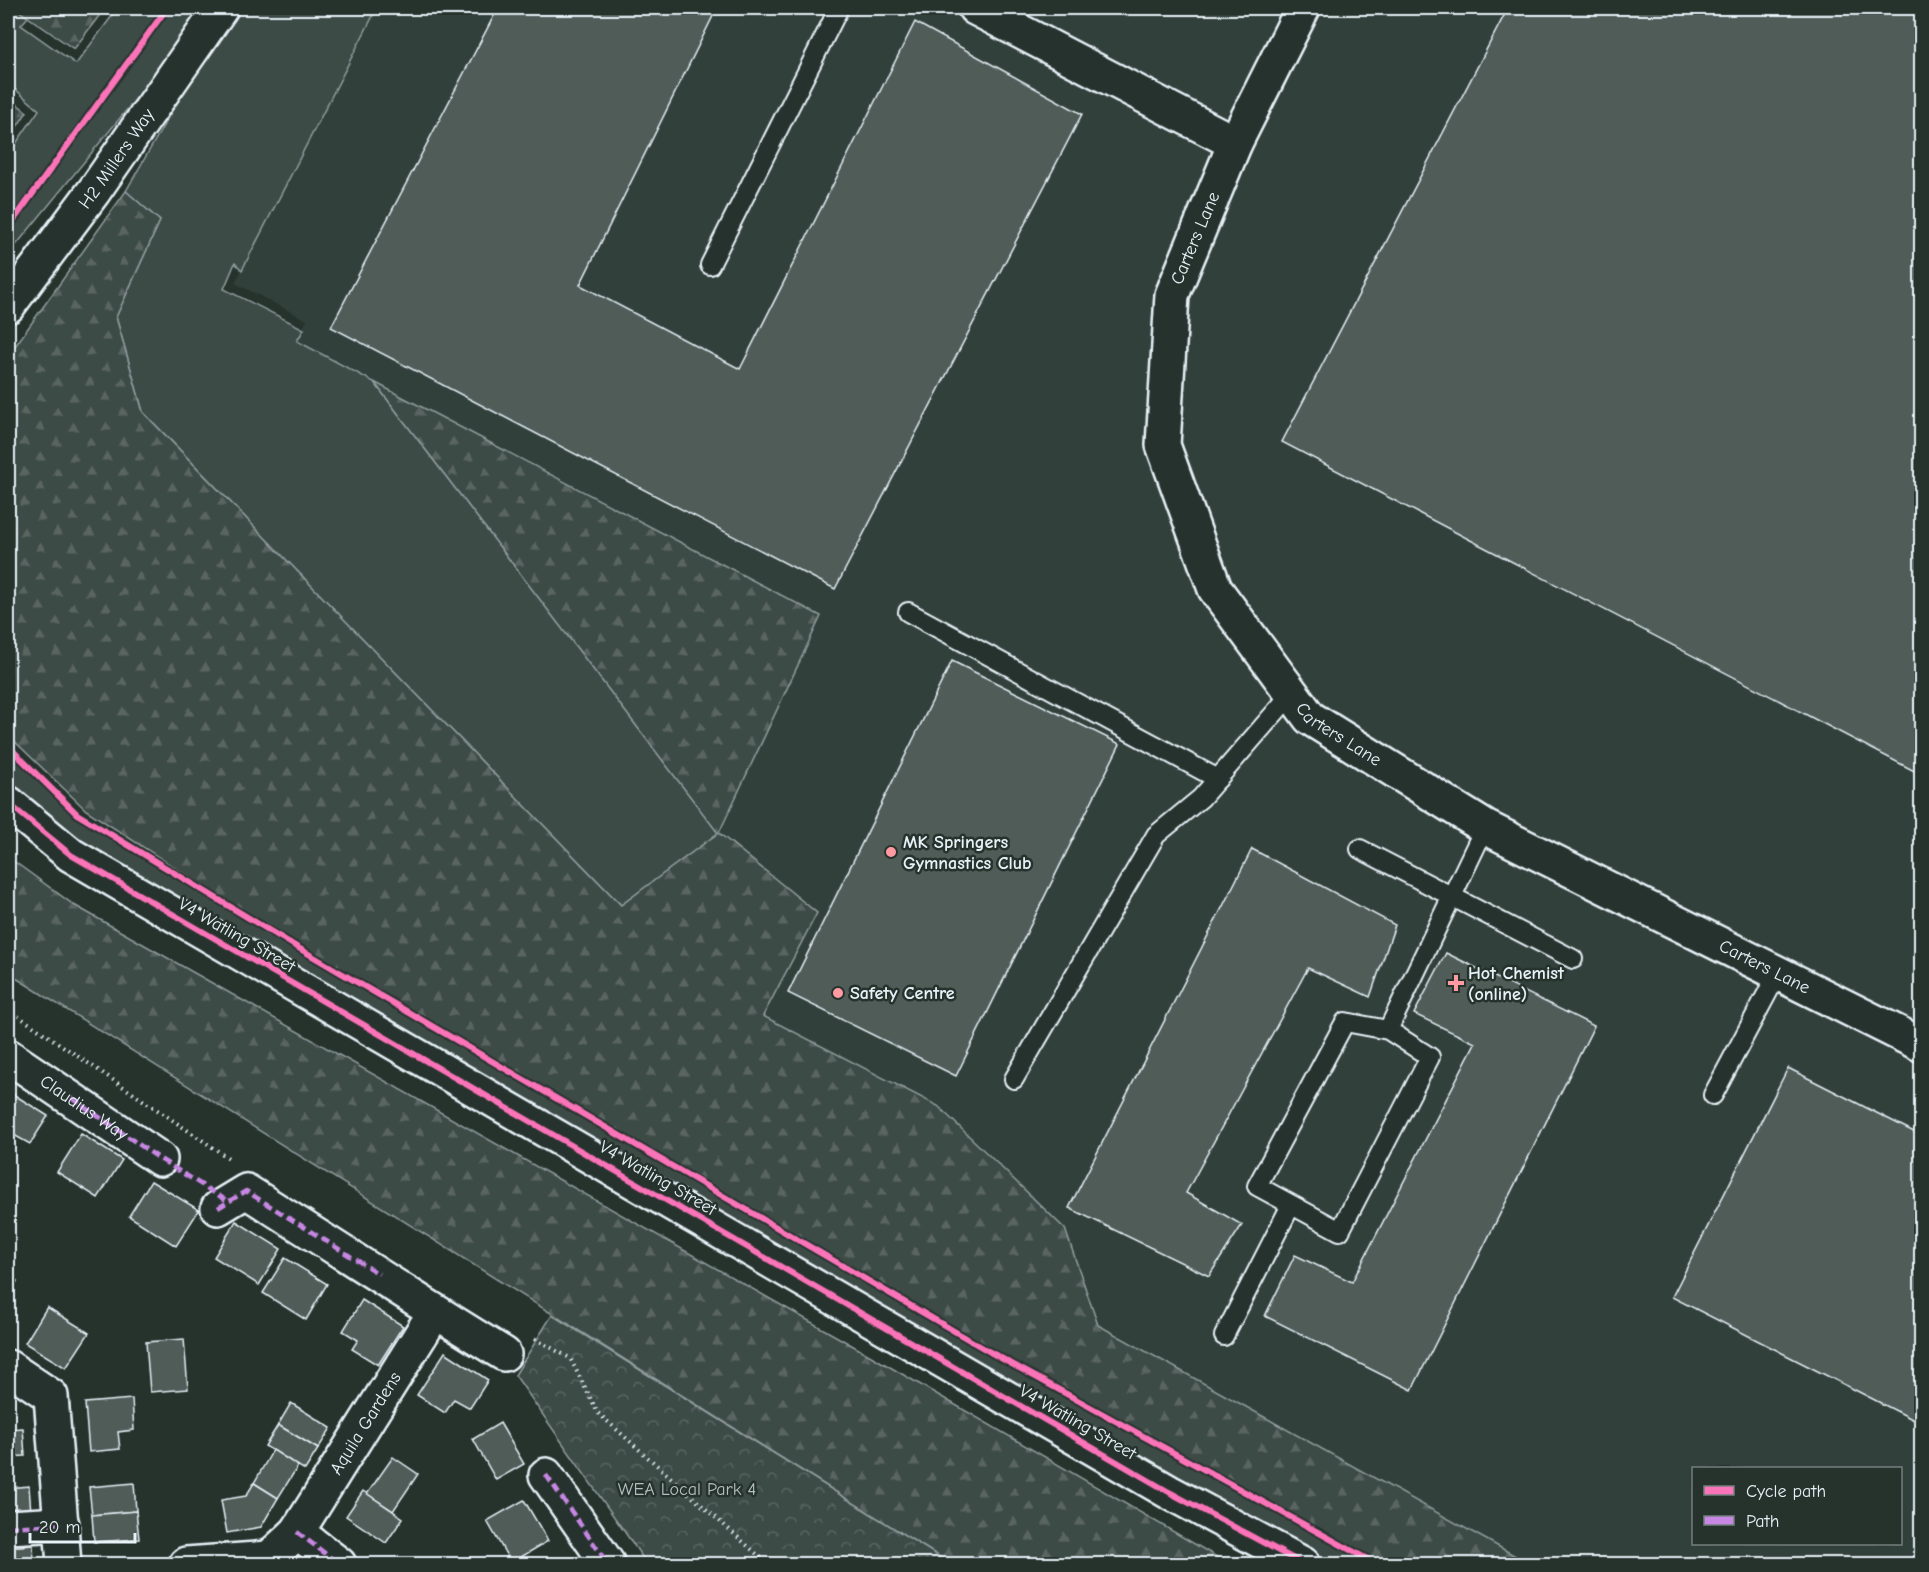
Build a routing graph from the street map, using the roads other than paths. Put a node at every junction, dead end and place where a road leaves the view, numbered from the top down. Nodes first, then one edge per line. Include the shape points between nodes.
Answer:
1 (221, 8) edge
2 (839, 8) edge
3 (975, 8) edge
4 (1303, 8) edge
5 (1235, 143) junction
6 (710, 265) dead end
7 (8, 306) edge
8 (908, 612) dead end
9 (1292, 693) junction
10 (1218, 779) junction
11 (8, 803) edge
12 (1485, 827) junction
13 (1360, 849) dead end
14 (1451, 898) junction
15 (1573, 959) dead end
16 (1778, 973) junction
17 (1388, 1030) junction
18 (1922, 1045) edge
19 (8, 1056) edge
20 (1014, 1079) dead end
21 (1713, 1095) dead end
22 (160, 1159) dead end
23 (1292, 1205) junction
24 (218, 1208) dead end
25 (435, 1312) junction
26 (1224, 1336) dead end
27 (504, 1354) dead end
28 (8, 1367) edge
29 (546, 1475) dead end
30 (62, 1524) junction
31 (8, 1527) edge
32 (297, 1532) junction
33 (64, 1564) edge
34 (186, 1564) edge
35 (339, 1564) edge
36 (608, 1564) edge
37 (1303, 1564) edge

1 - 7 street, H2 Millers Way via 94,191
2 - 6 lane
3 - 5 street
4 - 5 street, Carters Lane
5 - 9 street, Carters Lane via 1172,295 1163,445 1215,589
8 - 10 lane
9 - 10 lane
9 - 12 street, Carters Lane via 1310,718
10 - 20 lane via 1156,835
11 - 37 street, V4 Watling Street via 71,855 1169,1492
12 - 14 lane
12 - 16 street, Carters Lane
13 - 14 lane
14 - 15 lane
14 - 17 lane
16 - 18 street, Carters Lane
16 - 21 lane
17 - 23 lane via 1345,1022 1257,1186
17 - 23 lane via 1430,1057 1340,1231
19 - 22 street, Claudius Way
23 - 26 lane
24 - 25 street via 246,1191
25 - 27 street
25 - 32 street, Aquila Gardens
28 - 30 street via 51,1396
29 - 36 street
30 - 31 street
30 - 33 street
32 - 34 street, Aquila Gardens via 269,1558
32 - 35 street

